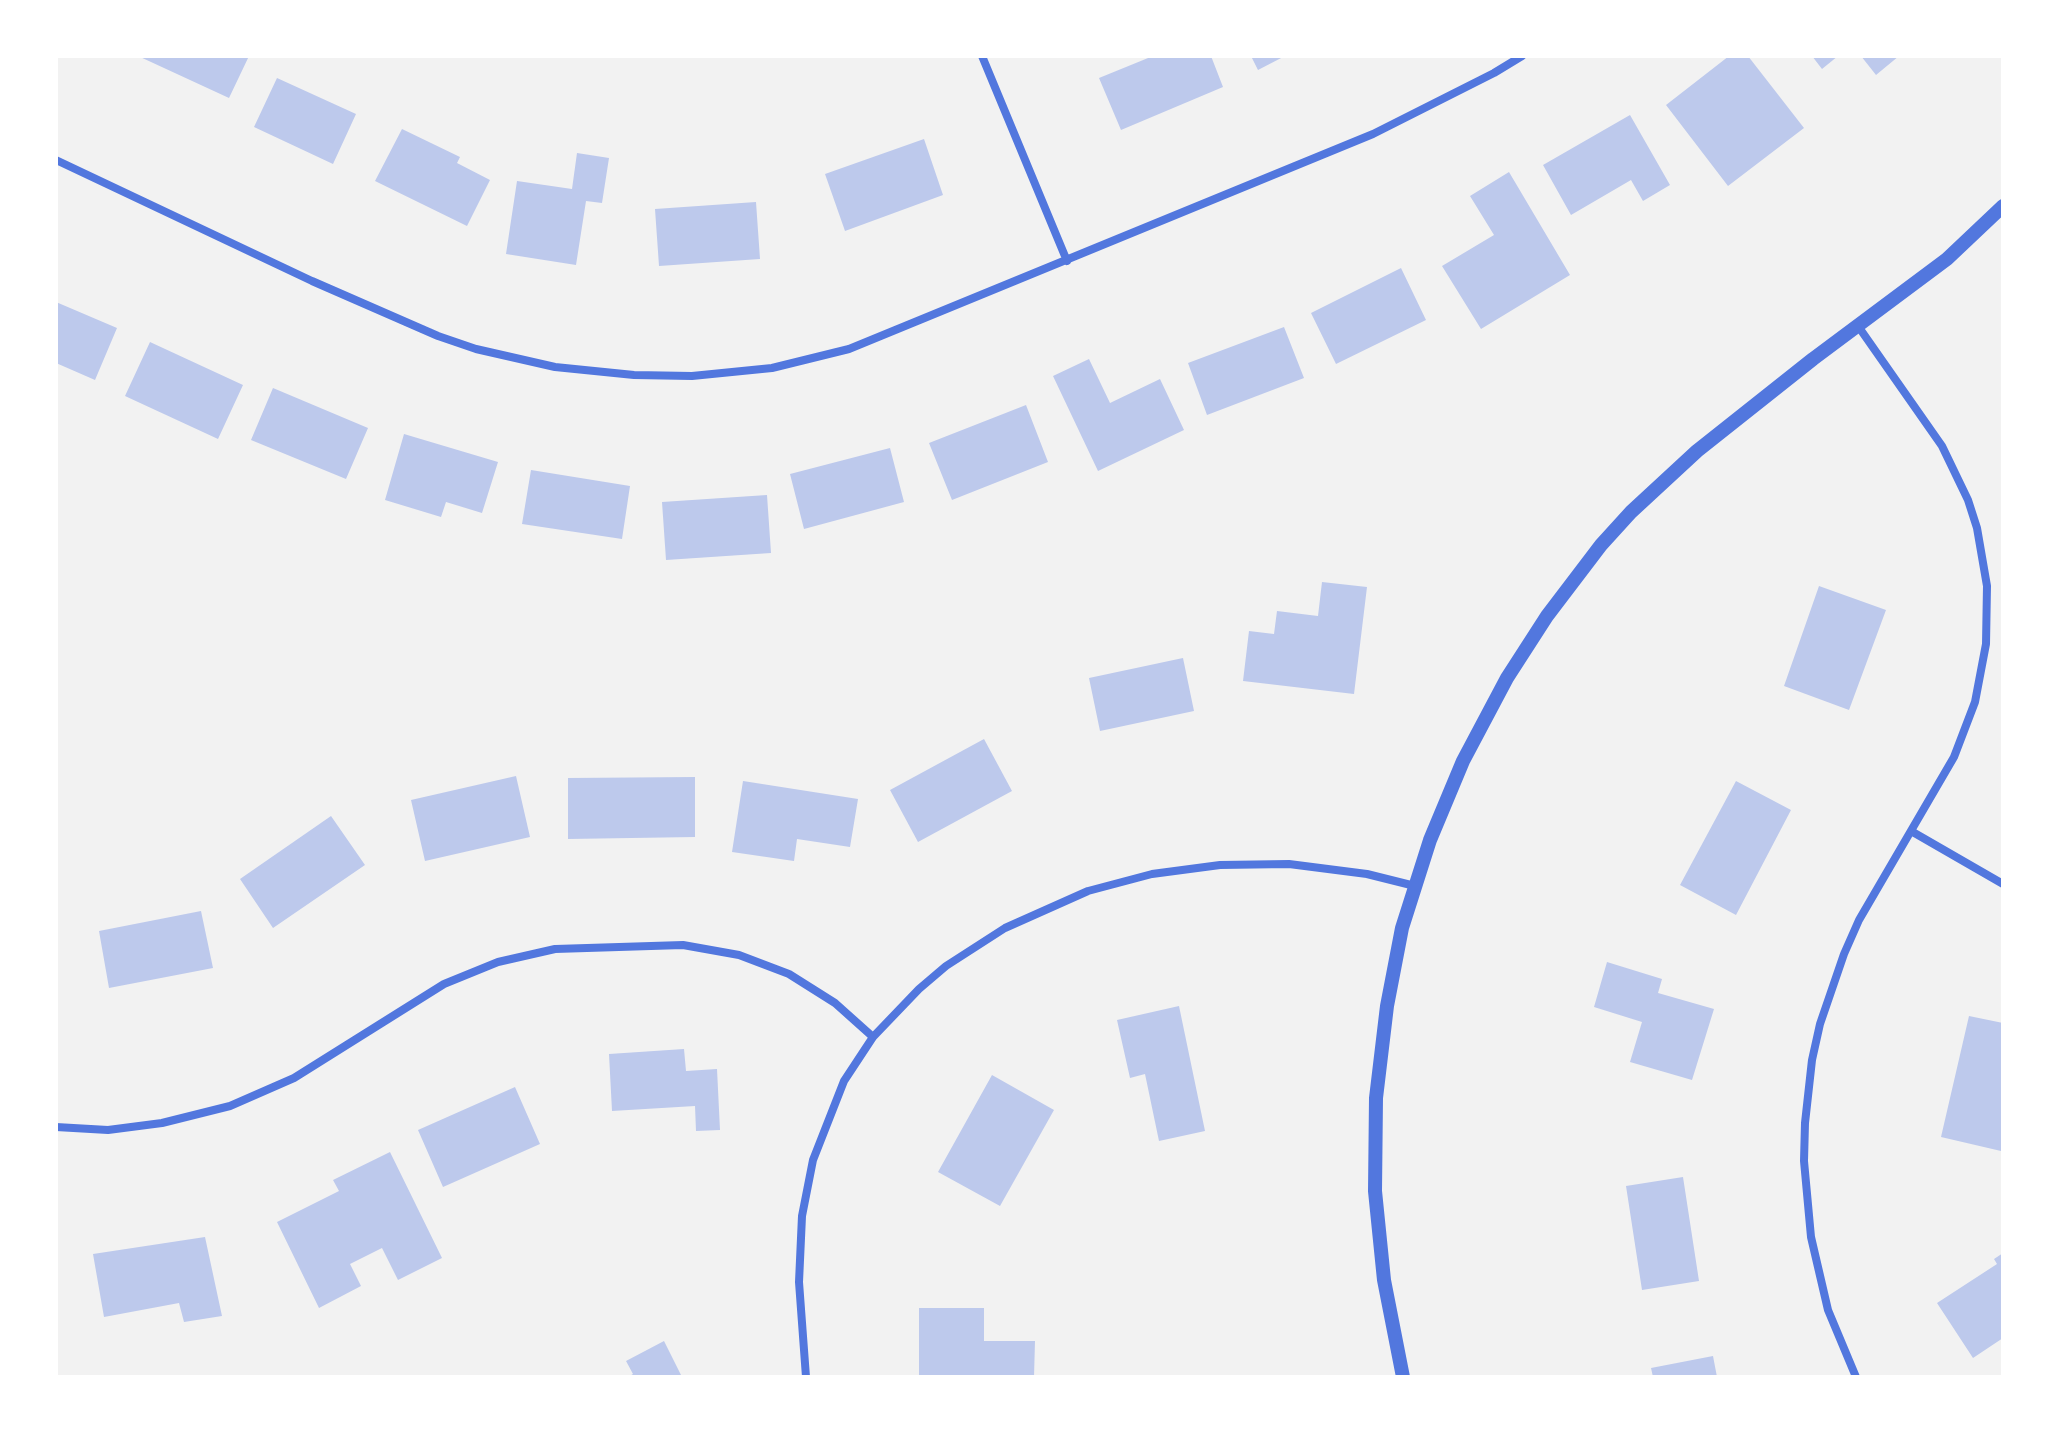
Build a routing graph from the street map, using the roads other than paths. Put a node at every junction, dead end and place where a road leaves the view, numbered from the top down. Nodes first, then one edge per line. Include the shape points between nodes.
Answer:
1 (982, 56) edge
2 (1522, 56) edge
3 (56, 160) edge
4 (2003, 206) edge
5 (1067, 261) junction
6 (1858, 326) junction
7 (1911, 831) junction
8 (2003, 884) edge
9 (1415, 886) junction
10 (873, 1037) junction
11 (56, 1127) edge
12 (806, 1377) edge
13 (1403, 1377) edge
14 (1856, 1377) edge

1 - 5 street
2 - 5 street via 1373,134
3 - 5 street via 438,336 555,367 608,373 692,376 772,368 849,349
4 - 6 street via 1947,259
6 - 7 street via 1942,446 1968,500 1987,586 1986,644 1975,702 1954,757
6 - 9 street via 1697,451 1601,545 1507,678 1463,761
7 - 8 street
7 - 14 street via 1844,954 1817,1036 1805,1123 1811,1237 1828,1310
9 - 10 street via 1289,864 1220,865 1152,874 1088,891 1005,928 946,966
9 - 13 street via 1387,1006 1376,1098 1375,1191 1384,1280
10 - 11 street via 835,1003 789,974 739,955 683,945 555,949 498,962 444,984 294,1078 230,1106 108,1130
10 - 12 street via 844,1081 813,1160 802,1216 799,1282

